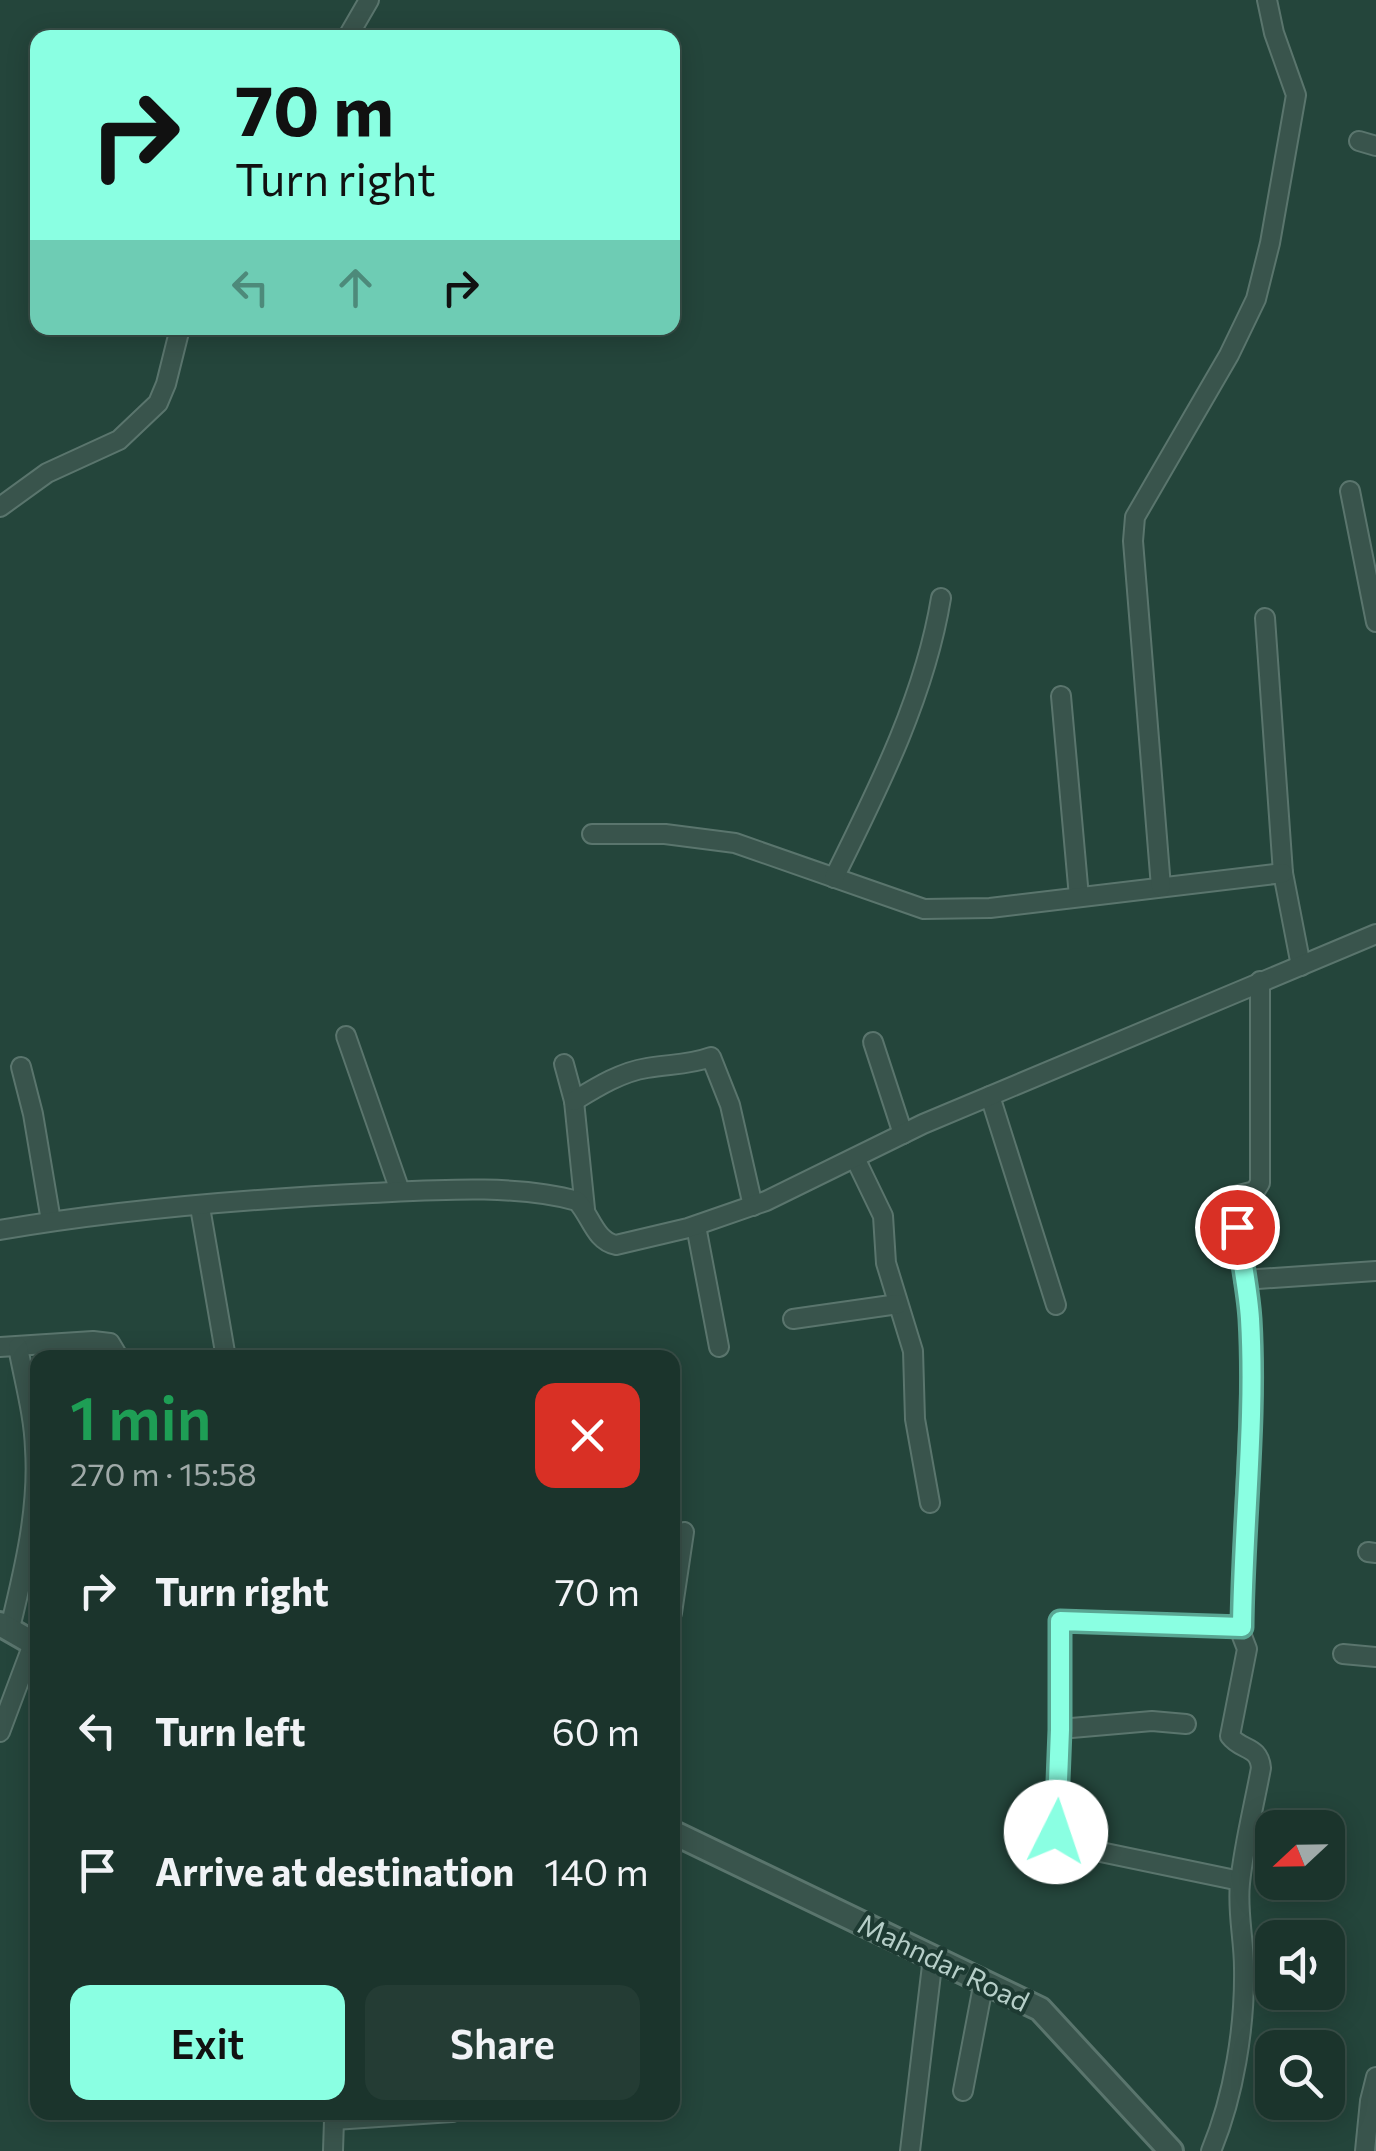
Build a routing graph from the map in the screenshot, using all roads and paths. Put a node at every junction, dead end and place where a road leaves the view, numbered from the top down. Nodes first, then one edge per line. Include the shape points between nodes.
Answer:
1 (369, 0) edge
2 (1266, 0) edge
3 (351, 30) edge
4 (178, 335) edge
5 (1350, 491) dead end
6 (0, 507) edge
7 (941, 598) dead end
8 (1264, 618) dead end
9 (1376, 622) edge
10 (1061, 696) dead end
11 (592, 834) dead end
12 (1284, 872) junction
13 (834, 878) junction
14 (1161, 887) junction
15 (1079, 897) junction
16 (1376, 934) edge
17 (1300, 966) junction
18 (1260, 980) junction
19 (346, 1036) dead end
20 (873, 1042) dead end
21 (564, 1064) dead end
22 (21, 1067) dead end
23 (990, 1096) junction
24 (574, 1101) junction
25 (903, 1134) junction
26 (854, 1158) junction
27 (400, 1191) junction
28 (200, 1206) junction
29 (752, 1206) junction
30 (585, 1210) junction
31 (51, 1221) junction
32 (696, 1226) junction
33 (0, 1230) edge
34 (1376, 1271) edge
35 (1244, 1280) junction
36 (898, 1304) junction
37 (1056, 1305) dead end
38 (792, 1319) dead end
39 (9, 1347) edge
40 (719, 1347) dead end
41 (114, 1350) edge
42 (225, 1350) edge
43 (30, 1428) edge
44 (930, 1503) dead end
45 (30, 1528) edge
46 (684, 1532) dead end
47 (680, 1559) edge
48 (5, 1626) edge
49 (1242, 1627) junction
50 (30, 1642) edge
51 (1343, 1654) dead end
52 (30, 1657) edge
53 (1376, 1657) edge
54 (1186, 1724) dead end
55 (1060, 1730) junction
56 (0, 1732) edge
57 (680, 1836) edge
58 (1240, 1881) junction
59 (933, 1957) junction
60 (984, 1982) junction
61 (1376, 2077) edge
62 (963, 2091) dead end
63 (332, 2120) edge
64 (333, 2151) edge
65 (910, 2151) edge
66 (1171, 2151) edge
67 (1212, 2151) edge
68 (1365, 2151) edge

1 - 3 street
2 - 14 street via 1296,96 1256,299 1135,517
4 - 6 street via 158,402 119,440 47,473
5 - 9 street
7 - 13 street via 921,679
8 - 12 street
10 - 15 street
11 - 13 street via 735,843
12 - 14 street
12 - 17 street
13 - 15 street via 924,909
14 - 15 street
16 - 17 street
17 - 18 street
18 - 23 street
18 - 35 street via 1260,1183 1233,1200
19 - 27 street
20 - 25 street
21 - 24 street
22 - 31 street
23 - 25 street
23 - 37 street
24 - 29 street via 642,1068 711,1057 730,1105
24 - 30 street
25 - 26 street
26 - 29 street
26 - 36 street via 883,1216
27 - 28 street
27 - 30 street via 564,1197
28 - 31 street
28 - 42 street
29 - 32 street
30 - 32 street via 599,1236 616,1246
31 - 33 street
32 - 40 street
34 - 35 street
35 - 49 street via 1251,1414
36 - 38 street
36 - 44 street via 913,1352
39 - 41 street via 92,1341
39 - 43 street
45 - 48 street
46 - 47 street
48 - 50 street
49 - 55 street via 1060,1621
49 - 58 street via 1246,1649 1230,1736 1254,1750 1261,1768
51 - 53 street
52 - 56 street
54 - 55 street
55 - 58 street via 1059,1842
57 - 59 street, Mahndar Road
58 - 67 street via 1241,2026
59 - 60 street, Mahndar Road
59 - 65 street
60 - 62 street
60 - 66 street, Mahndar Road via 1040,2009
61 - 68 street
63 - 64 street

